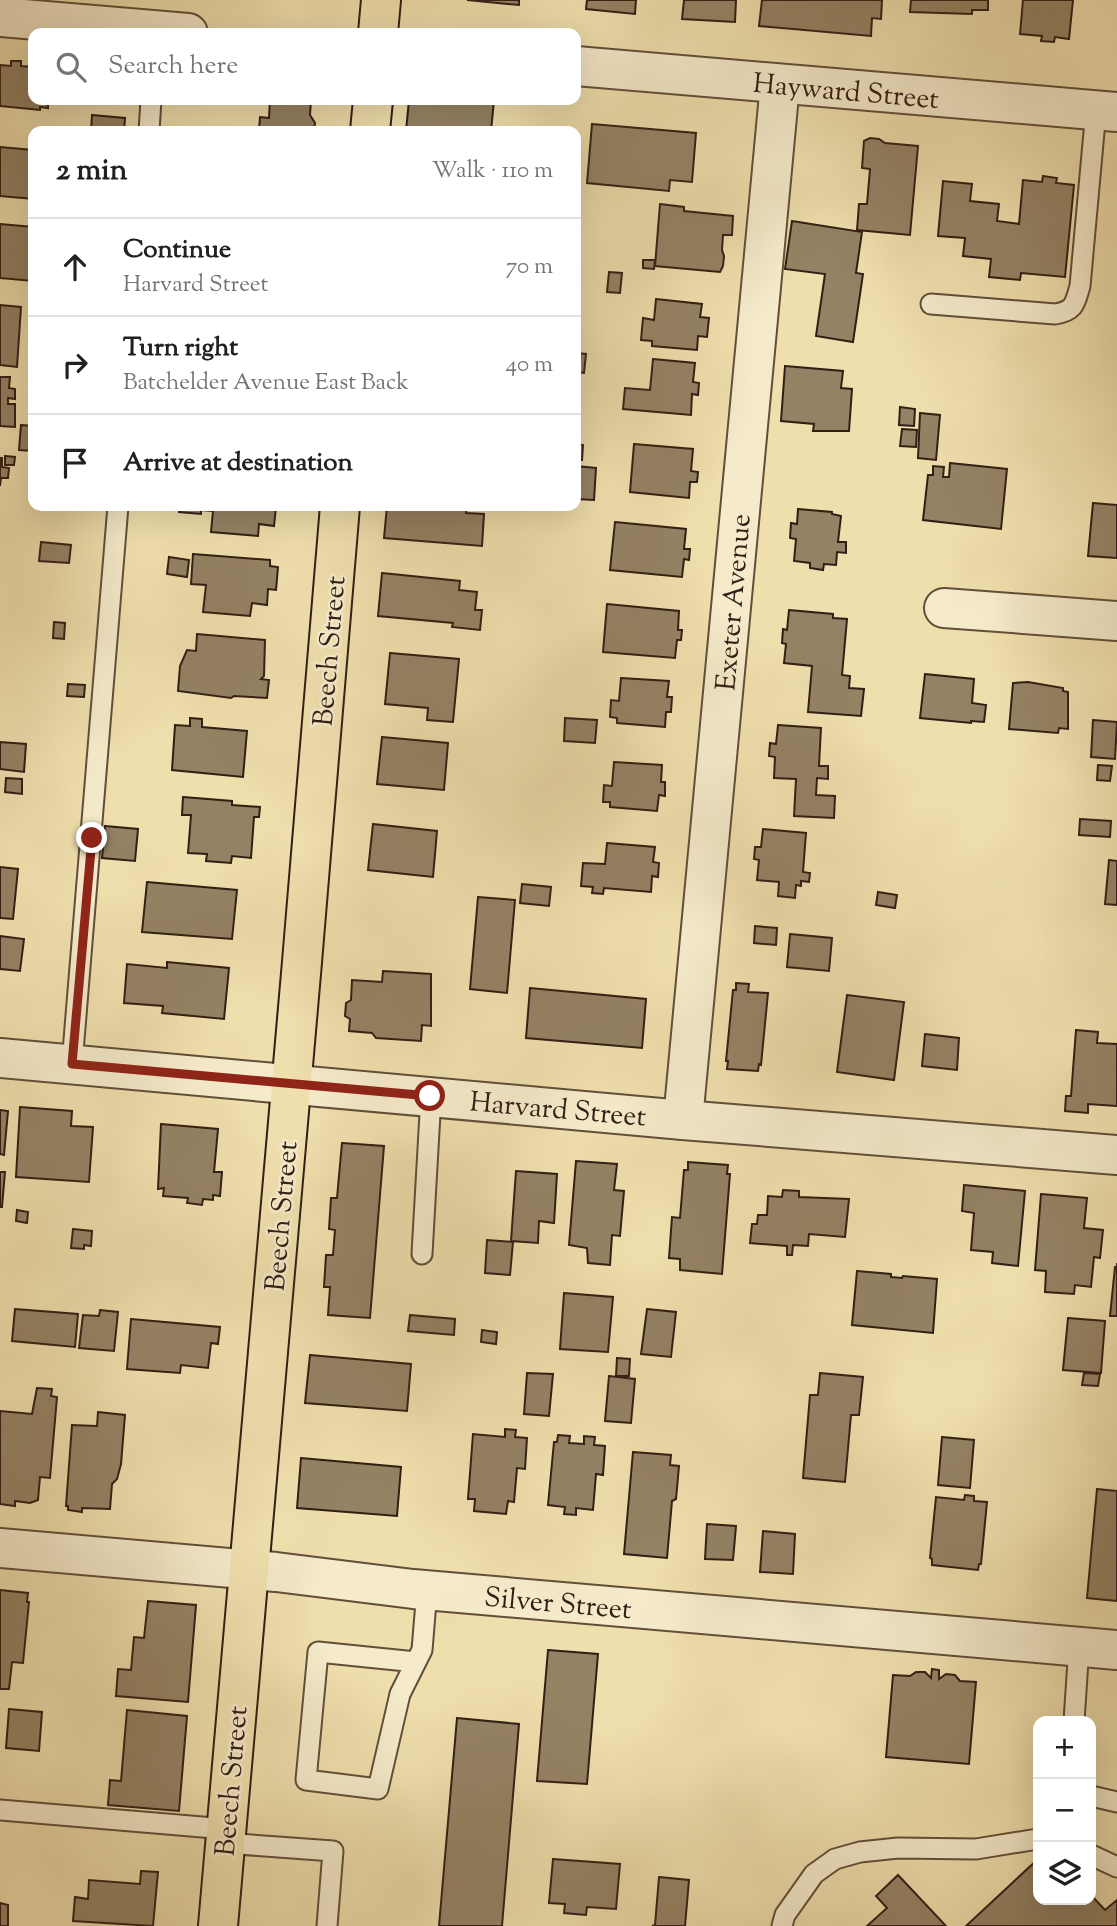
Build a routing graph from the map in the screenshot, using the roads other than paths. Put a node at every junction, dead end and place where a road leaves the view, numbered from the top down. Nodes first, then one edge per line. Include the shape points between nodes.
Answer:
1 (381, 0) edge
2 (0, 17) edge
3 (122, 28) edge
4 (378, 28) edge
5 (581, 66) edge
6 (780, 84) junction
7 (151, 105) edge
8 (373, 105) edge
9 (1107, 111) edge
10 (149, 126) edge
11 (370, 126) edge
12 (931, 304) dead end
13 (118, 511) edge
14 (340, 511) edge
15 (944, 608) dead end
16 (1117, 621) edge
17 (0, 1058) edge
18 (72, 1064) junction
19 (291, 1083) junction
20 (430, 1096) junction
21 (683, 1120) junction
22 (1117, 1155) edge
23 (422, 1254) dead end
24 (0, 1548) edge
25 (249, 1570) junction
26 (427, 1590) junction
27 (1079, 1646) junction
28 (1117, 1650) edge
29 (416, 1662) junction
30 (1074, 1716) edge
31 (1096, 1797) edge
32 (1117, 1802) edge
33 (0, 1810) edge
34 (225, 1836) junction
35 (1033, 1840) edge
36 (1096, 1857) edge
37 (1117, 1867) edge
38 (218, 1926) edge
39 (327, 1926) edge
40 (782, 1926) edge

1 - 4 main road
2 - 3 street
5 - 6 street, Hayward Street
6 - 9 street, Hayward Street
6 - 21 street, Exeter Avenue
7 - 10 lane
8 - 11 main road
9 - 12 lane via 1074,305 1066,313 1055,314
13 - 18 lane
14 - 19 main road, Beech Street
15 - 16 street
17 - 18 street, Harvard Street
18 - 19 street, Harvard Street
19 - 20 street, Harvard Street
19 - 25 main road, Beech Street
20 - 21 street, Harvard Street
20 - 23 lane
21 - 22 street, Harvard Street
24 - 25 street, Silver Street
25 - 26 street, Silver Street
25 - 34 main road, Beech Street
26 - 27 street, Silver Street
26 - 29 lane via 422,1650
27 - 28 street, Silver Street
27 - 30 lane
29 - 29 lane via 400,1694 378,1790 306,1780 317,1651
31 - 32 lane
33 - 34 lane
34 - 38 main road, Beech Street
34 - 39 lane via 333,1851
35 - 40 lane via 976,1849 898,1848 835,1859 814,1874
36 - 37 lane

